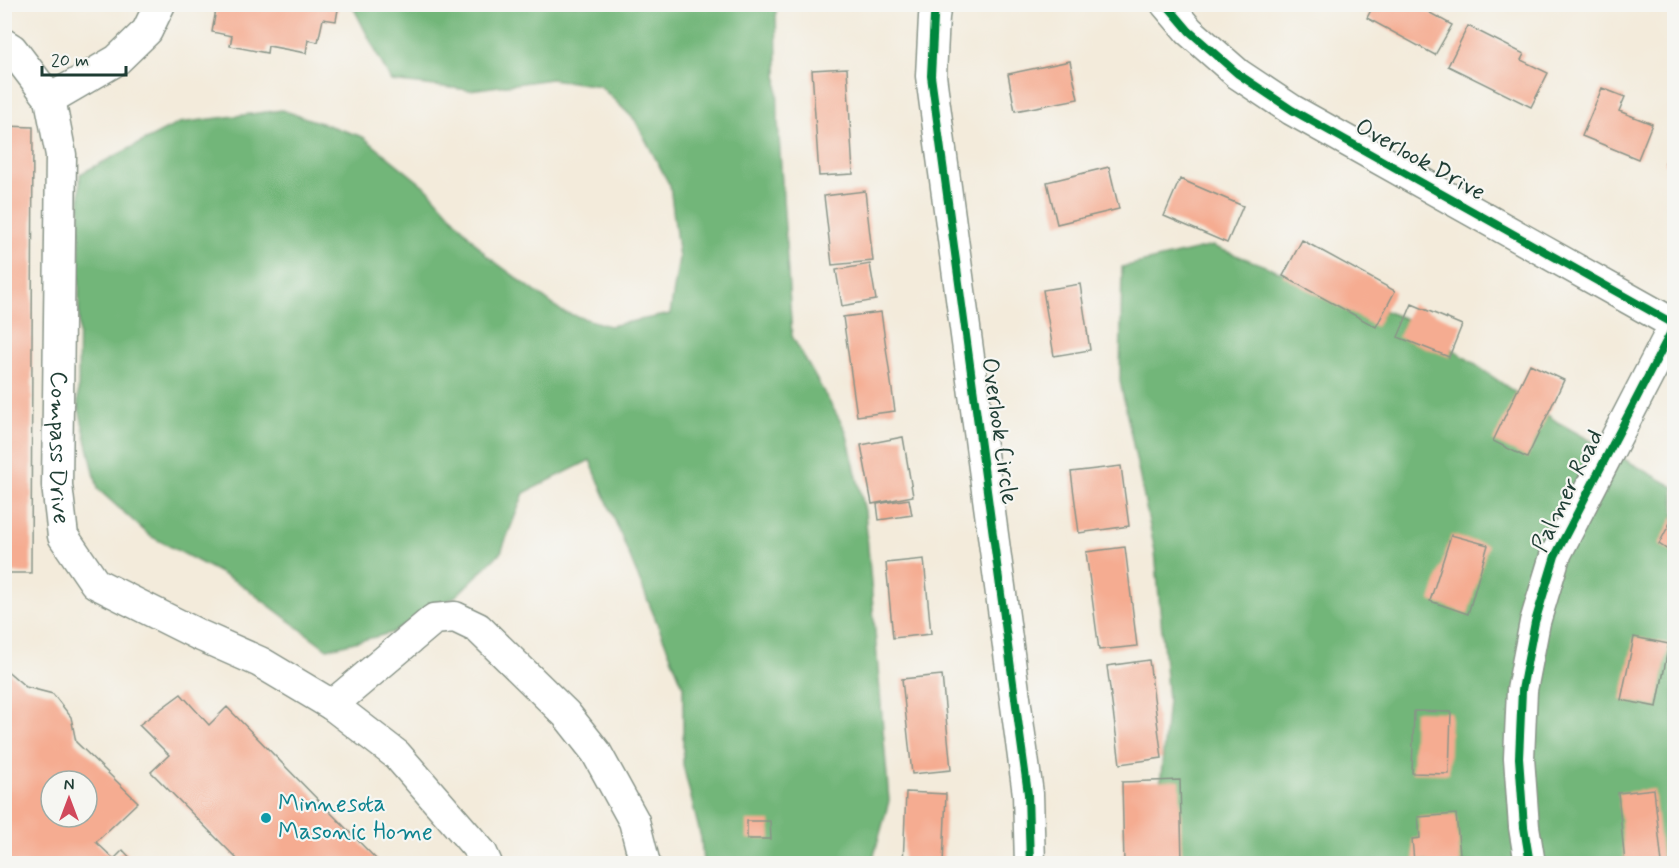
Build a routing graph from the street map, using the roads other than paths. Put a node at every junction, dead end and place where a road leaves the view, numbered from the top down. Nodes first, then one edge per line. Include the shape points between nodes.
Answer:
1 (160, 4) edge
2 (936, 4) edge
3 (1166, 4) edge
4 (4, 44) edge
5 (50, 99) junction
6 (1674, 325) edge
7 (332, 705) junction
8 (487, 864) edge
9 (645, 864) edge
10 (1030, 864) edge
11 (1530, 864) edge

1 - 5 street via 147,31 117,60
2 - 10 street, Overlook Circle via 931,76 1028,794
3 - 6 street, Overlook Drive via 1189,31 1238,74 1292,110
4 - 5 street, Compass Drive
5 - 7 street, Compass Drive via 61,155 57,484 63,536 95,583 260,662
6 - 11 street, Palmer Road via 1555,556 1534,622 1522,690 1519,759
7 - 8 street, Compass Drive via 397,755 482,853
7 - 9 street via 434,619 455,617 478,628 566,714 596,752 634,821

